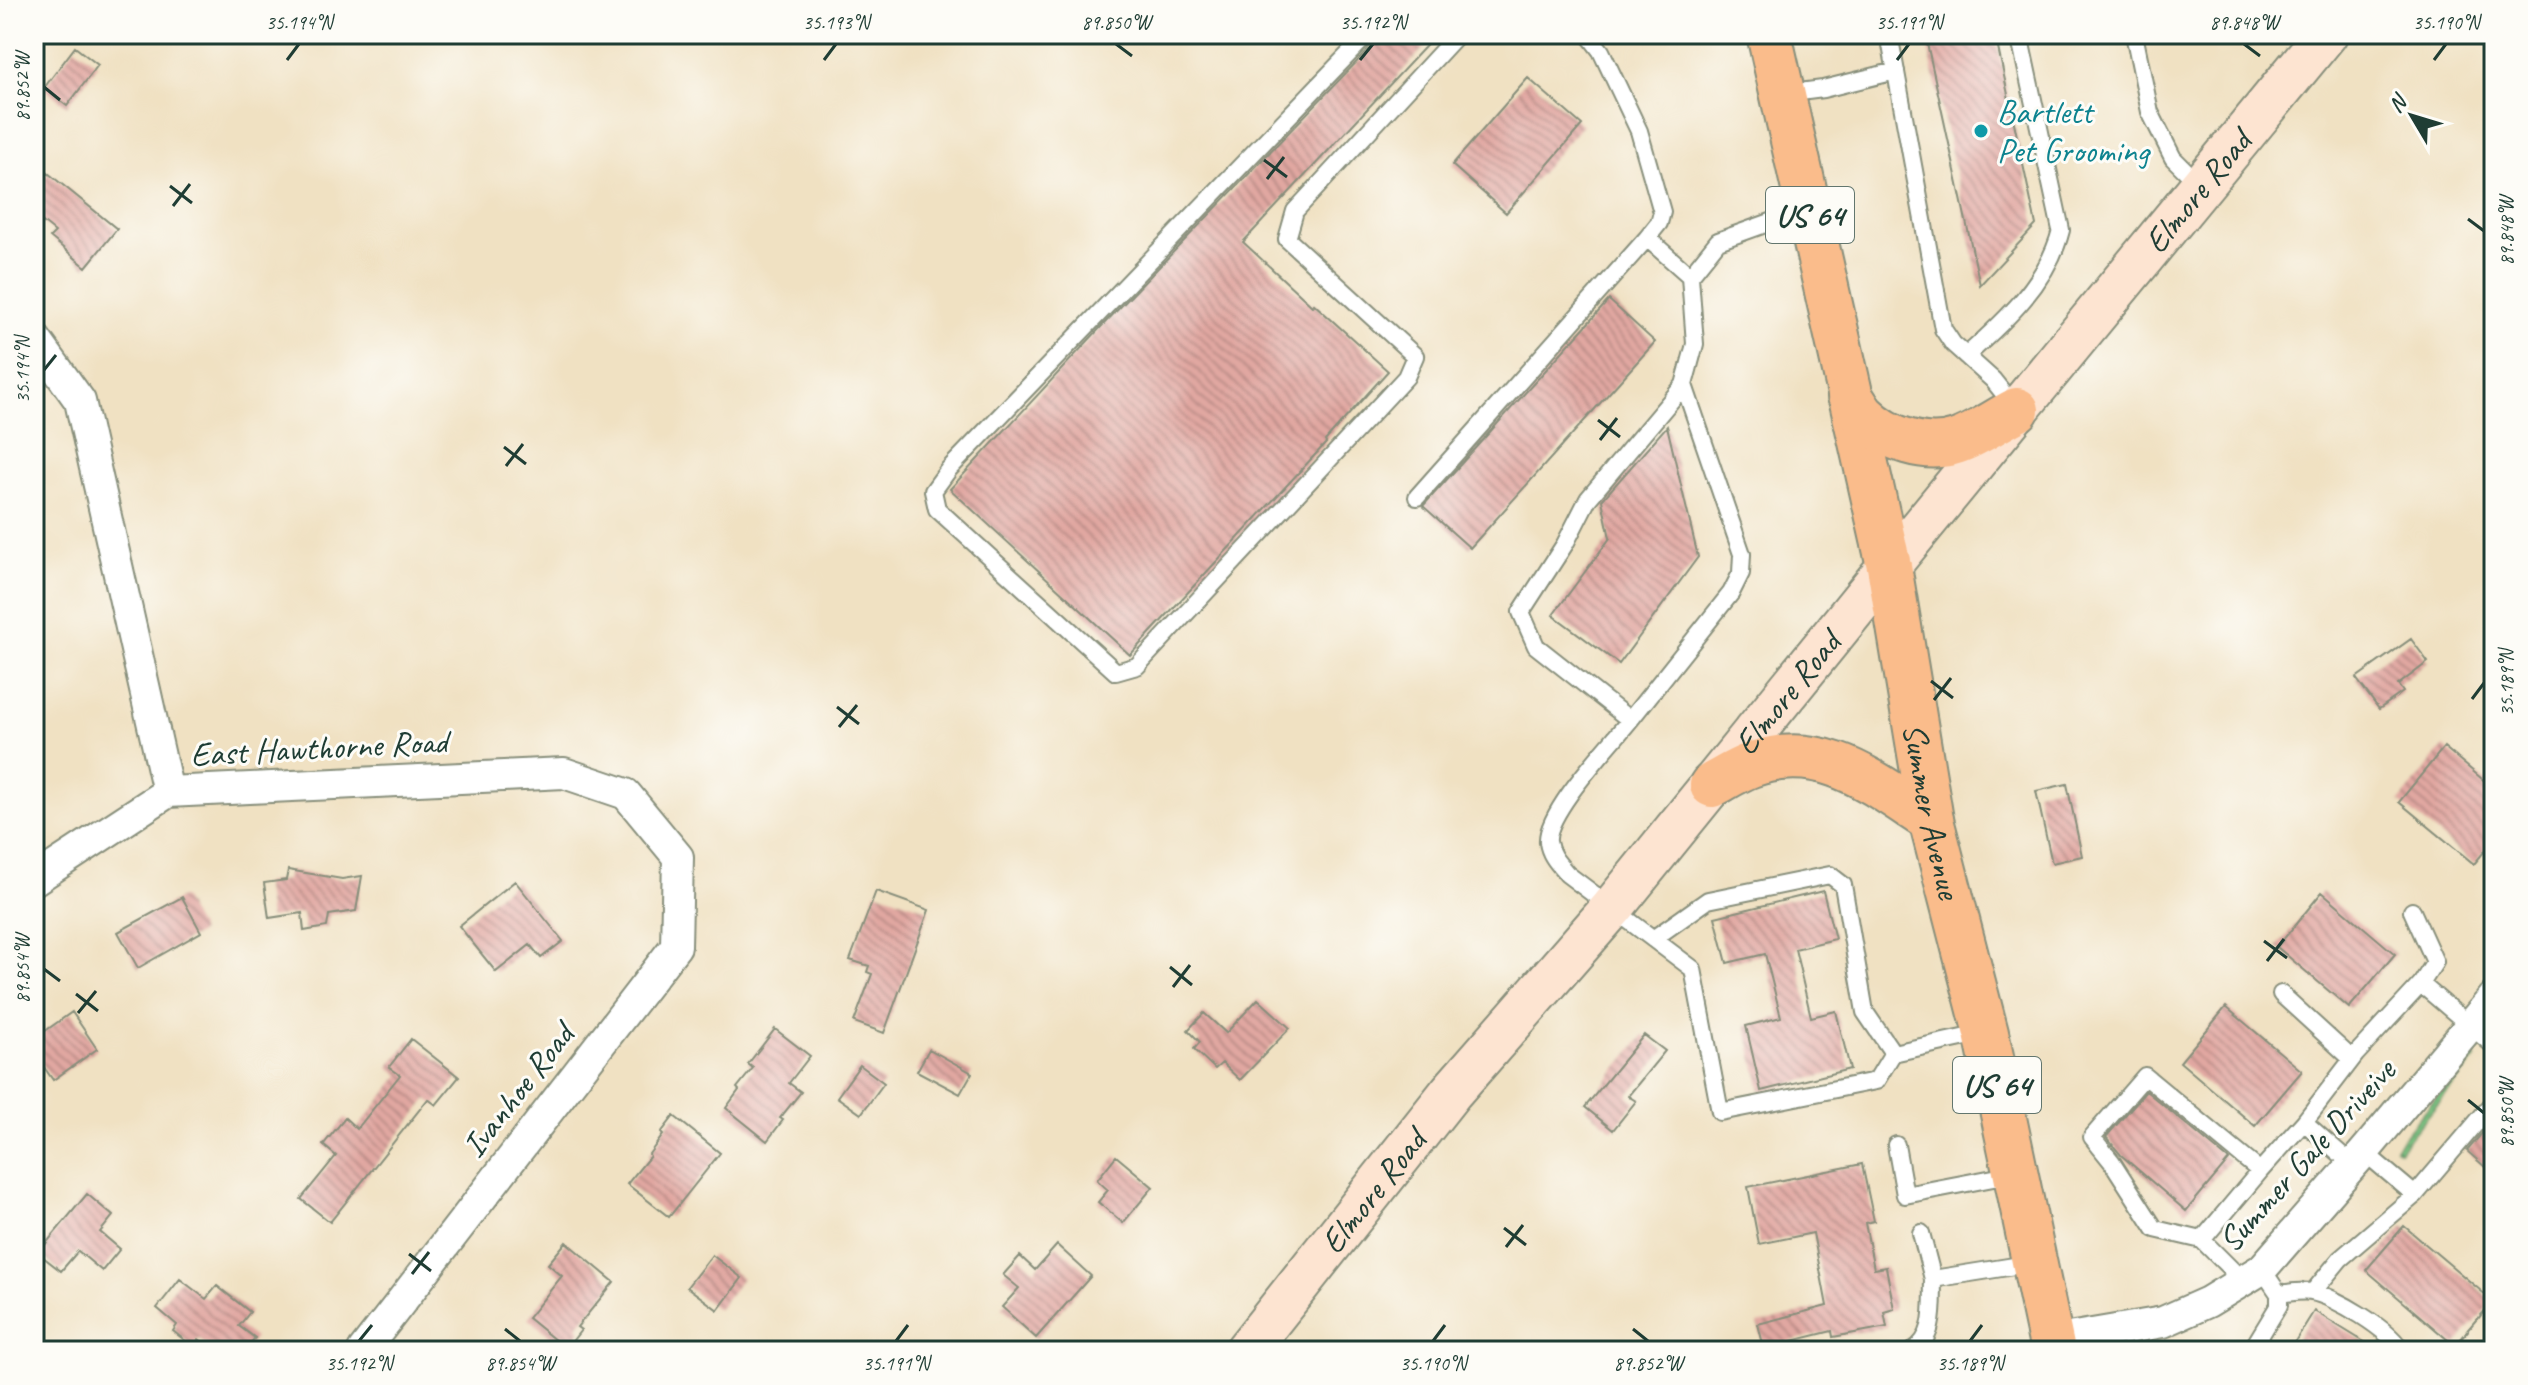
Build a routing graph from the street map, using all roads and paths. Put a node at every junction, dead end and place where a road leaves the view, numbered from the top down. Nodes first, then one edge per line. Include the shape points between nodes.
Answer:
1 (1368, 34) edge
2 (1458, 34) edge
3 (1588, 34) edge
4 (1769, 34) edge
5 (1889, 34) edge
6 (2134, 34) edge
7 (2326, 34) edge
8 (2020, 39) dead end
9 (1896, 71) junction
10 (1783, 94) junction
11 (2201, 186) junction
12 (1809, 209) junction
13 (1647, 238) junction
14 (1690, 276) junction
15 (34, 337) edge
16 (1966, 356) junction
17 (1684, 385) junction
18 (1850, 396) junction
19 (2017, 410) junction
20 (1417, 497) dead end
21 (1889, 566) junction
22 (1630, 720) junction
23 (1712, 785) junction
24 (168, 792) junction
25 (1931, 820) junction
26 (678, 857) joint
27 (34, 880) edge
28 (1612, 908) junction
29 (2412, 911) dead end
30 (1653, 939) junction
31 (2421, 984) junction
32 (2281, 994) dead end
33 (2494, 997) edge
34 (2470, 1025) junction
35 (1986, 1033) junction
36 (2494, 1046) edge
37 (1893, 1053) junction
38 (2352, 1059) junction
39 (2494, 1102) edge
40 (2304, 1122) junction
41 (1896, 1145) dead end
42 (2358, 1159) junction
43 (2260, 1171) junction
44 (2016, 1174) junction
45 (2415, 1195) junction
46 (1921, 1233) dead end
47 (2202, 1240) junction
48 (2035, 1263) junction
49 (2253, 1275) junction
50 (1933, 1279) junction
51 (2313, 1292) junction
52 (2279, 1294) junction
53 (2052, 1346) edge
54 (363, 1351) edge
55 (1246, 1351) edge
56 (1912, 1351) edge
57 (2251, 1351) edge
58 (2401, 1351) edge

1 - 2 lane via 933,491 937,509 1116,672 1137,666 1406,377 1415,356 1287,239 1295,211
3 - 13 lane via 1639,131 1662,212
4 - 10 main road, Summer Avenue / US 64
5 - 9 lane
6 - 11 lane via 2150,112 2173,158
7 - 11 street, Elmore Road
8 - 16 lane via 2061,230 2055,253 2023,300
9 - 10 lane
9 - 16 lane via 1943,329
10 - 12 main road, Summer Avenue / US 64
11 - 19 street, Elmore Road
12 - 14 lane via 1718,241
12 - 18 main road, Summer Avenue / US 64
13 - 14 lane
13 - 20 lane
14 - 17 lane via 1695,344
15 - 24 street, East Hawthorne Road via 80,401
16 - 19 lane
17 - 22 lane via 1742,554 1741,573 1731,593
17 - 22 lane via 1588,499 1521,612 1536,646
18 - 19 main road via 1881,429 1929,447 1956,442
18 - 21 main road, Summer Avenue / US 64
19 - 21 street, Elmore Road
21 - 23 street, Elmore Road
21 - 25 main road, Summer Avenue / US 64
22 - 28 lane via 1556,814 1548,838 1551,854 1567,874
23 - 25 main road via 1776,758 1821,759 1862,776
23 - 28 street, Elmore Road
24 - 26 street, East Hawthorne Road via 564,773 626,794
24 - 27 street
25 - 35 main road, Summer Avenue / US 64
26 - 54 street, Ivanhoe Road via 676,946
28 - 30 lane
28 - 55 street, Elmore Road via 1451,1092
29 - 31 lane via 2435,962
30 - 37 lane via 1708,900 1830,875 1843,885 1865,1012
30 - 37 lane via 1693,969 1720,1112 1876,1081
31 - 34 lane
31 - 38 lane
32 - 38 lane
33 - 34 street, Summer Gale Driveive
34 - 36 lane
34 - 42 street, Summer Gale Driveive
35 - 37 lane
35 - 44 main road, Summer Avenue / US 64
38 - 40 lane
39 - 45 lane
40 - 42 lane
40 - 43 lane
41 - 44 lane via 1905,1195
42 - 45 lane
42 - 49 street, Summer Gale Driveive
43 - 47 lane
43 - 47 lane via 2145,1076 2092,1137 2155,1229
44 - 48 main road, Summer Avenue / US 64
45 - 51 lane via 2340,1259
46 - 50 lane
47 - 49 lane
48 - 50 lane
48 - 53 main road, Summer Avenue / US 64
49 - 52 lane
49 - 53 street, Summer Gale Driveive via 2163,1322
50 - 56 lane via 1932,1324
51 - 52 lane
51 - 58 lane via 2359,1313
52 - 57 lane via 2279,1305

